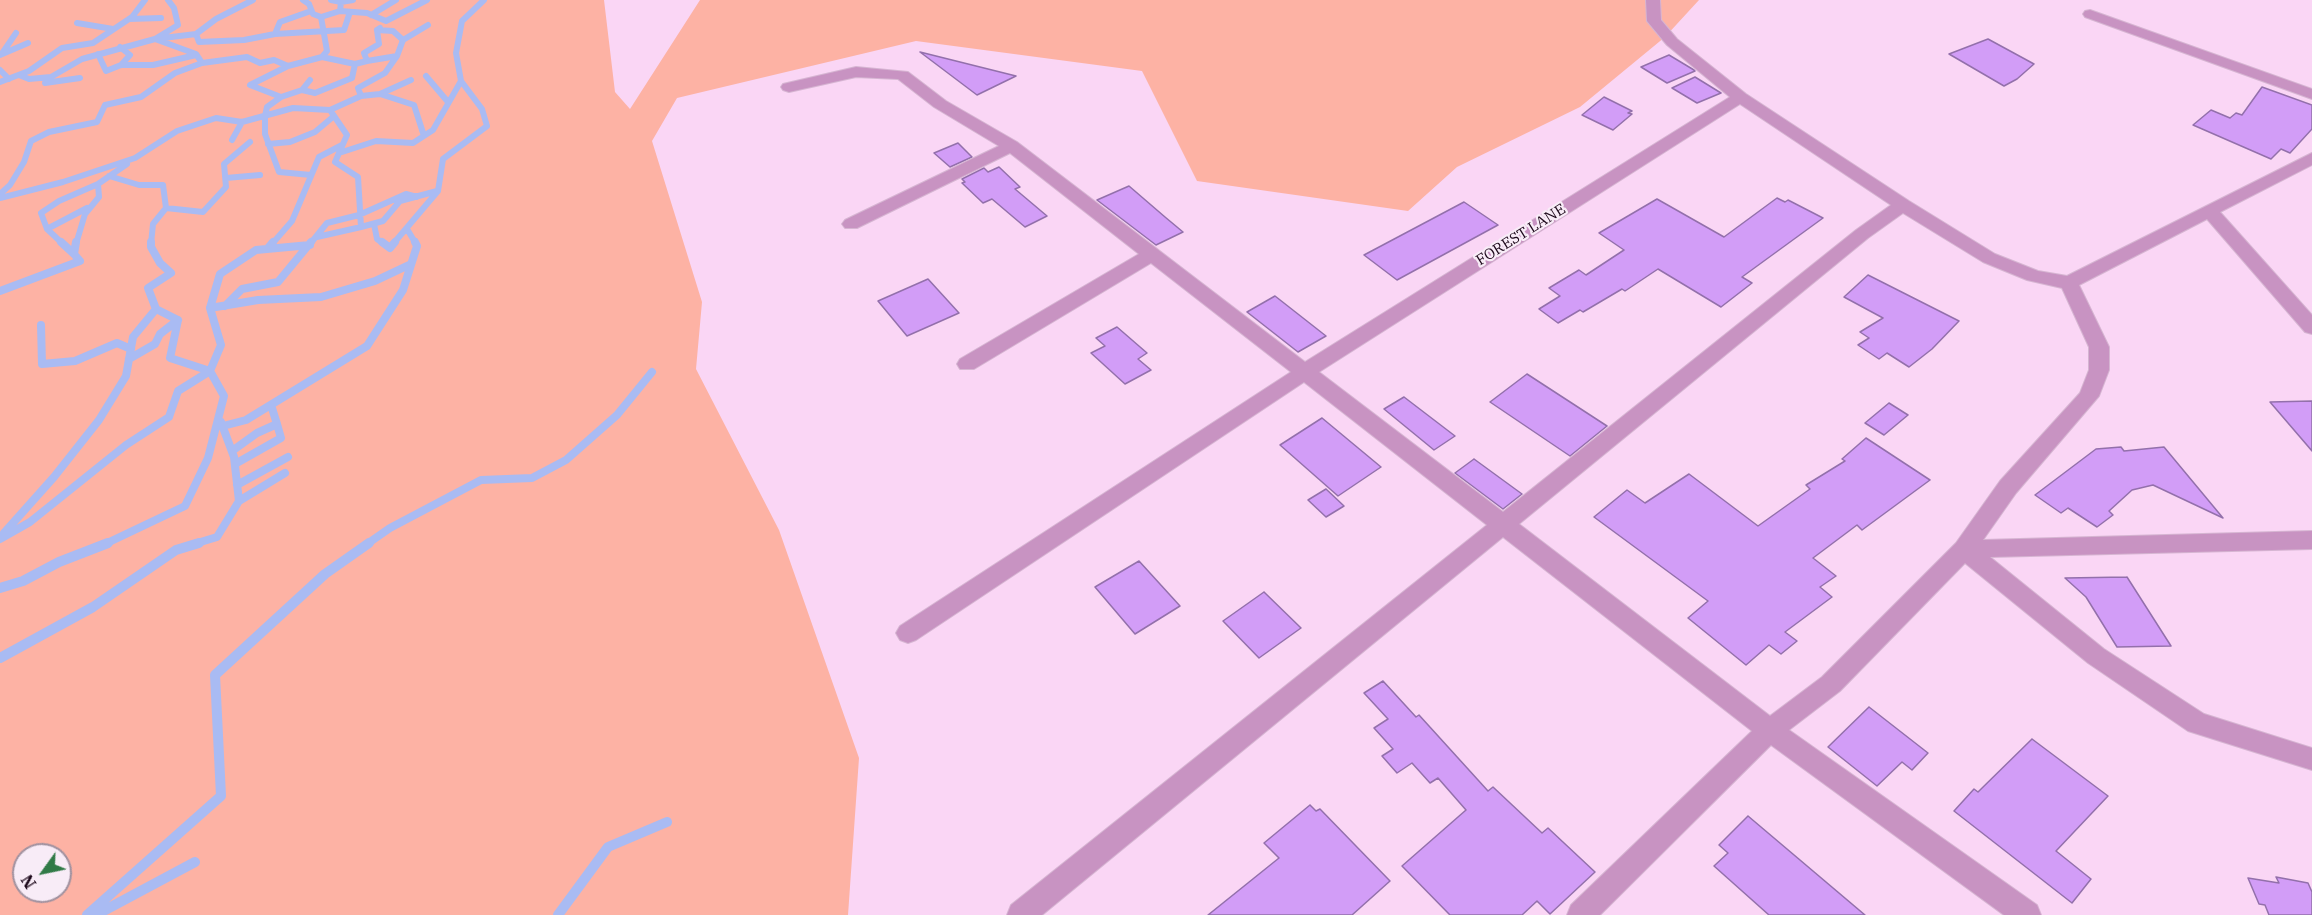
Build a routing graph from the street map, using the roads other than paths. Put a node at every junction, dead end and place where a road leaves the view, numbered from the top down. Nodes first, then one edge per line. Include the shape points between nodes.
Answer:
1 (1653, 0) edge
2 (2090, 14) dead end
3 (789, 87) dead end
4 (2312, 94) edge
5 (1740, 97) junction
6 (1011, 147) junction
7 (2312, 158) edge
8 (1903, 205) junction
9 (2210, 212) junction
10 (851, 224) dead end
11 (1150, 255) junction
12 (2069, 284) junction
13 (2312, 327) edge
14 (967, 364) dead end
15 (1303, 373) junction
16 (1503, 526) junction
17 (2312, 540) edge
18 (1964, 549) junction
19 (908, 633) dead end
20 (1770, 730) junction
21 (2312, 759) edge
22 (1021, 915) edge
23 (1581, 915) edge
24 (2026, 915) edge

1 - 5 street via 1654,21 1672,42
2 - 4 street
3 - 6 street via 856,72 902,75 940,104
5 - 8 street
5 - 15 street, FOREST LANE
6 - 10 street
6 - 11 street
7 - 9 street
8 - 12 street via 2008,268
8 - 16 street via 1862,234
9 - 12 street
9 - 13 street
11 - 14 street
11 - 15 street
12 - 18 street via 2099,347 2099,370 2089,396 2008,487
15 - 16 street
15 - 19 street, FOREST LANE
16 - 20 street
16 - 22 street
17 - 18 street
18 - 20 street via 1831,684
18 - 21 street via 2096,656 2197,723
20 - 23 street
20 - 24 street

